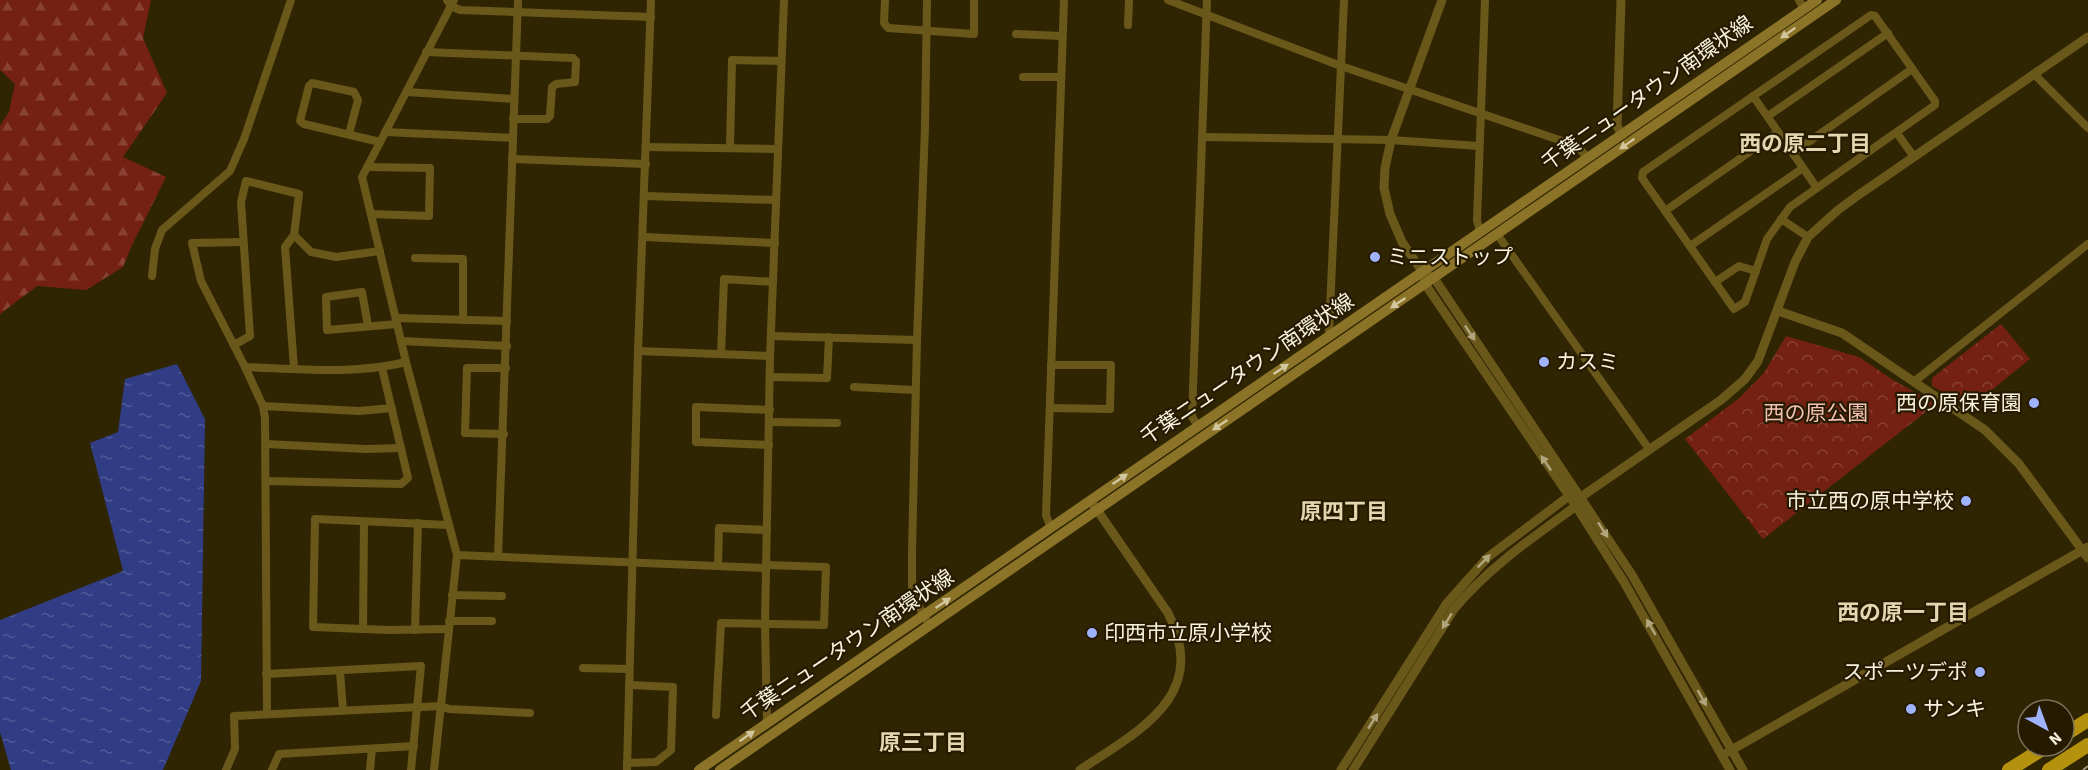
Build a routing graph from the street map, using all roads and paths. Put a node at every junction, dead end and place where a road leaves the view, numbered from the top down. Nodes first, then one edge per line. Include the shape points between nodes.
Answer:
1 (291, 0) edge
2 (518, 0) edge
3 (651, 0) edge
4 (784, 0) edge
5 (885, 0) edge
6 (927, 0) edge
7 (974, 0) edge
8 (1064, 0) edge
9 (1129, 0) edge
10 (1167, 0) edge
11 (1207, 0) edge
12 (1344, 0) edge
13 (1442, 0) edge
14 (1485, 0) edge
15 (1622, 0) edge
16 (1817, 0) edge
17 (1836, 0) edge
18 (451, 2) edge
19 (1801, 5) edge
20 (518, 13) junction
21 (1206, 14) junction
22 (651, 16) junction
23 (1128, 25) dead end
24 (927, 32) junction
25 (1888, 33) junction
26 (1016, 34) dead end
27 (1062, 36) junction
28 (2088, 37) edge
29 (426, 52) junction
30 (516, 55) junction
31 (781, 61) junction
32 (1341, 66) junction
33 (1912, 69) junction
34 (2034, 74) junction
35 (1023, 76) dead end
36 (1060, 77) junction
37 (1410, 88) junction
38 (406, 92) junction
39 (1753, 96) junction
40 (514, 99) junction
41 (1481, 112) junction
42 (1768, 116) junction
43 (513, 119) junction
44 (2088, 128) edge
45 (385, 132) junction
46 (1778, 132) junction
47 (1897, 133) junction
48 (349, 134) junction
49 (1622, 135) junction
50 (1202, 137) junction
51 (513, 138) junction
52 (1337, 139) junction
53 (1391, 140) junction
54 (380, 142) junction
55 (1479, 146) junction
56 (646, 147) junction
57 (730, 148) junction
58 (777, 149) junction
59 (1793, 153) junction
60 (1914, 157) junction
61 (1588, 158) junction
62 (512, 159) junction
63 (646, 164) junction
64 (367, 167) junction
65 (1803, 168) junction
66 (1817, 188) junction
67 (645, 196) junction
68 (776, 200) junction
69 (1665, 211) junction
70 (371, 214) junction
71 (1781, 219) junction
72 (1480, 232) junction
73 (1497, 234) junction
74 (294, 235) junction
75 (643, 237) junction
76 (1808, 237) junction
77 (243, 242) junction
78 (774, 243) junction
79 (2088, 244) edge
80 (1690, 246) junction
81 (380, 251) junction
82 (415, 258) dead end
83 (1422, 271) junction
84 (1756, 271) junction
85 (152, 276) dead end
86 (1429, 281) junction
87 (773, 282) junction
88 (1715, 282) junction
89 (1778, 311) junction
90 (463, 320) junction
91 (396, 321) junction
92 (507, 321) junction
93 (368, 326) junction
94 (1332, 334) junction
95 (771, 336) junction
96 (829, 337) junction
97 (917, 340) junction
98 (401, 341) junction
99 (234, 345) junction
100 (507, 346) junction
101 (638, 351) junction
102 (721, 354) junction
103 (770, 356) junction
104 (406, 362) junction
105 (1051, 365) junction
106 (245, 366) junction
107 (294, 368) junction
108 (382, 368) junction
109 (506, 368) junction
110 (770, 377) junction
111 (1915, 381) junction
112 (854, 387) dead end
113 (915, 390) junction
114 (263, 406) junction
115 (392, 408) junction
116 (1050, 408) junction
117 (770, 410) junction
118 (770, 422) junction
119 (837, 423) dead end
120 (1198, 426) junction
121 (504, 434) junction
122 (266, 444) junction
123 (769, 445) junction
124 (401, 448) junction
125 (1649, 449) junction
126 (266, 482) junction
127 (1569, 496) junction
128 (1581, 497) junction
129 (1090, 500) junction
130 (1576, 506) junction
131 (1097, 510) junction
132 (364, 522) junction
133 (418, 523) junction
134 (448, 525) junction
135 (1051, 528) junction
136 (767, 530) junction
137 (2086, 552) edge
138 (457, 555) junction
139 (498, 556) junction
140 (632, 564) junction
141 (718, 567) junction
142 (766, 567) junction
143 (452, 595) junction
144 (502, 596) dead end
145 (492, 621) dead end
146 (926, 621) junction
147 (765, 624) junction
148 (449, 625) junction
149 (363, 629) junction
150 (415, 630) junction
151 (583, 668) dead end
152 (629, 669) junction
153 (340, 672) junction
154 (266, 674) junction
155 (629, 685) junction
156 (417, 706) junction
157 (441, 706) junction
158 (343, 710) junction
159 (267, 713) junction
160 (530, 713) dead end
161 (716, 715) dead end
162 (767, 722) junction
163 (2088, 745) edge
164 (414, 746) junction
165 (372, 749) junction
166 (1727, 752) junction
167 (2028, 758) edge
168 (627, 766) edge
169 (226, 770) edge
170 (272, 770) edge
171 (370, 770) edge
172 (411, 770) edge
173 (434, 770) edge
174 (699, 770) edge
175 (720, 770) edge
176 (1080, 770) edge
177 (1341, 770) edge
178 (1353, 770) edge
179 (1730, 770) edge
180 (1743, 770) edge
181 (2009, 770) edge
182 (2049, 770) edge

1 - 85 street via 230,171 162,230
2 - 20 street
3 - 22 street
4 - 31 street
5 - 24 street via 884,23 888,28
6 - 24 street
7 - 24 street via 974,33
8 - 27 street
9 - 23 street
10 - 21 street
11 - 21 street
12 - 32 street
13 - 37 street
14 - 41 street
15 - 49 street via 1617,126
16 - 19 main road, 千葉ニュータウン南環状線
17 -> 73 main road, 千葉ニュータウン南環状線
18 - 20 street via 460,10
18 - 29 street
19 - 49 main road, 千葉ニュータウン南環状線
20 - 22 street
20 - 30 street
21 - 32 street
21 - 50 street
22 - 56 street
24 - 97 street
25 - 33 street
25 - 39 street via 1871,15
25 - 42 street
26 - 27 street
27 - 36 street
28 - 34 street
29 - 30 street
29 - 38 street
30 - 40 street
30 - 43 street via 576,61 575,82 552,87 547,120
31 - 57 street via 732,60
31 - 58 street
32 - 37 street
32 - 52 street
33 - 47 street via 1935,105
33 - 59 street
34 - 44 street
34 - 60 street
35 - 36 street
36 - 105 street
37 - 41 street
37 - 53 street
38 - 40 street
38 - 45 street
39 - 42 street
39 - 69 street via 1643,172 1642,178
40 - 43 street
41 - 55 street
41 - 61 street via 1577,146
42 - 46 street
43 - 51 street
45 - 51 street
45 - 54 street
46 - 59 street
46 - 69 street
47 - 60 street
47 - 66 street
48 - 48 street via 300,120 312,83 354,92 358,100
48 - 54 street
49 - 61 main road, 千葉ニュータウン南環状線
50 - 52 street
50 - 120 street via 1192,417
51 - 62 street
52 - 53 street
52 - 94 street via 1329,331
53 - 55 street
53 - 83 street via 1385,168 1386,202 1395,227
54 - 64 street
55 - 72 street
56 - 57 street
56 - 63 street
57 - 58 street
58 - 68 street
59 - 65 street
60 - 76 street via 1838,210
61 - 72 main road, 千葉ニュータウン南環状線
62 - 63 street
62 - 92 street
63 - 67 street
64 - 70 street via 362,177
64 - 70 street via 430,168 429,216
65 - 66 street
65 - 80 street
66 - 71 street via 1790,207
67 - 68 street
67 - 75 street
68 - 78 street
69 - 80 street
70 - 81 street
71 - 76 street
71 - 84 street via 1767,239
72 - 83 main road, 千葉ニュータウン南環状線
73 - 86 main road, 千葉ニュータウン南環状線
73 - 125 street
74 - 77 street via 299,194 246,181 241,202
74 - 81 street via 311,252 336,257
74 - 107 street via 285,247
75 - 78 street
75 - 101 street
76 - 89 street
77 - 99 street via 250,336
77 - 99 street via 192,243 201,281
78 - 87 street
79 - 111 street
80 - 88 street
81 - 91 street
82 - 90 street via 463,259
83 - 86 street
83 - 94 main road, 千葉ニュータウン南環状線
84 - 88 street via 1739,266
84 - 88 street via 1745,302 1734,309
127 -> 86 street
86 -> 128 street
86 -> 131 main road, 千葉ニュータウン南環状線
87 - 95 street
87 - 102 street via 724,279
89 - 111 street via 1842,333
89 - 125 street via 1758,361 1745,379
90 - 91 street
90 - 92 street
91 - 93 street
91 - 98 street
92 - 100 street
93 - 93 street via 327,330 326,297 362,292
120 -> 94 main road, 千葉ニュータウン南環状線
95 - 96 street
95 - 103 street
96 - 97 street
96 - 110 street via 827,378
97 - 113 street
98 - 100 street
98 - 104 street
99 - 106 street
100 - 109 street
101 - 102 street
101 - 140 street
102 - 103 street
103 - 110 street
104 - 108 street
104 - 134 street
105 - 116 street
105 - 116 street via 1111,365 1110,409
106 - 107 street
106 - 114 street
107 - 108 street
108 - 115 street
109 - 121 street
109 - 121 street via 467,368 465,433
110 - 117 street
111 - 137 street via 2001,445
112 - 113 street
113 - 146 street via 912,594
114 - 115 street via 359,411
114 - 122 street
115 - 124 street
116 - 135 street via 1047,515
117 - 118 street
117 - 123 street via 696,406 696,442
118 - 119 street
118 - 123 street
129 -> 120 main road, 千葉ニュータウン南環状線
121 - 139 street
122 - 124 street
122 - 126 street
123 - 136 street
124 - 126 street via 408,478 401,484
125 - 128 street
126 - 154 street
127 - 128 street
127 - 130 street
177 -> 127 street via 1463,583 1488,557
128 - 130 street
128 -> 166 street via 1632,575
129 - 131 street
129 - 135 main road, 千葉ニュータウン南環状線
166 -> 130 street
130 -> 178 street via 1500,562 1454,609
131 - 146 main road, 千葉ニュータウン南環状線
131 - 176 street via 1168,614 1176,630 1181,666 1164,708 1145,726
132 - 133 street
132 - 149 street
132 - 149 street via 315,519 313,627
133 - 134 street
133 - 150 street
134 - 138 street
146 -> 135 main road, 千葉ニュータウン南環状線
136 - 141 street via 719,528
136 - 142 street
137 - 166 street
138 - 139 street
138 - 143 street
139 - 140 street
140 - 141 street
140 - 152 street
141 - 142 street
142 - 147 street
142 - 147 street via 825,567 825,578 824,625
143 - 144 street
143 - 148 street
145 - 148 street
146 - 162 main road, 千葉ニュータウン南環状線
146 - 175 main road, 千葉ニュータウン南環状線
147 - 161 street via 722,623
147 - 162 street
148 - 150 street
148 - 157 street
149 - 150 street
151 - 152 street
152 - 155 street
153 - 154 street
153 - 156 street via 421,666
153 - 158 street
154 - 159 street
155 - 168 street
155 - 168 street via 673,687 671,750 656,762
156 - 157 street
156 - 158 street
156 - 164 street
157 - 160 street
157 - 173 street
158 - 159 street
159 - 169 street via 234,716 235,749
174 -> 162 main road, 千葉ニュータウン南環状線
163 - 182 highway
164 - 165 street
164 - 172 street
165 - 170 street via 279,754
165 - 171 street
166 - 179 street
166 - 180 street
167 - 181 highway

